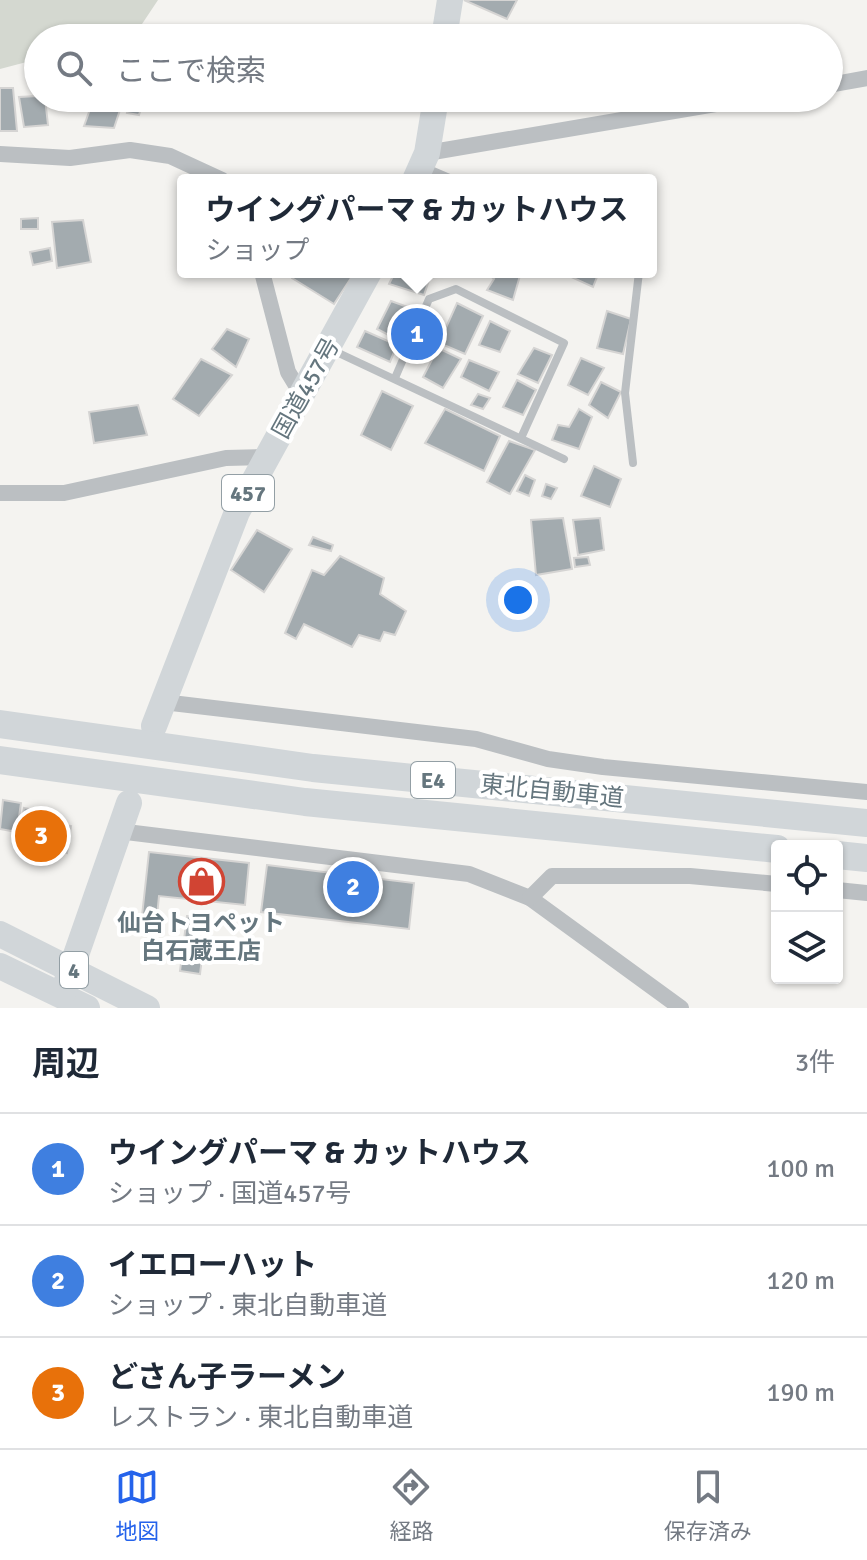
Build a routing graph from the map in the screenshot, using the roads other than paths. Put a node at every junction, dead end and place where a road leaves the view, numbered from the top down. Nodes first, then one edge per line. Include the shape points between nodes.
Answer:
1 (450, 0) edge
2 (446, 24) edge
3 (867, 78) edge
4 (843, 82) edge
5 (433, 112) edge
6 (683, 112) edge
7 (0, 154) edge
8 (422, 166) edge
9 (209, 174) edge
10 (264, 278) edge
11 (366, 278) edge
12 (638, 278) edge
13 (328, 348) junction
14 (395, 378) junction
15 (302, 395) junction
16 (521, 438) junction
17 (267, 457) junction
18 (564, 459) dead end
19 (633, 463) dead end
20 (0, 493) edge
21 (158, 714) joint
22 (0, 724) edge
23 (0, 760) edge
24 (867, 792) edge
25 (129, 803) dead end
26 (867, 823) edge
27 (118, 831) junction
28 (771, 848) edge
29 (843, 856) edge
30 (867, 858) edge
31 (771, 883) edge
32 (843, 891) edge
33 (867, 893) edge
34 (530, 898) junction
35 (0, 934) edge
36 (0, 966) edge
37 (72, 969) junction
38 (62, 995) junction
39 (87, 1008) edge
40 (147, 1008) edge
41 (681, 1008) edge

1 - 2 highway
3 - 4 street
5 - 8 highway
6 - 8 street
7 - 9 street via 70,158 130,150 170,156
10 - 15 street via 288,372
11 - 13 highway, 国道457号 / 457
12 - 19 lane via 625,393
13 - 14 lane
13 - 15 highway, 国道457号 / 457
14 - 16 lane
14 - 16 lane via 429,299 456,289 564,343
15 - 17 highway, 国道457号 / 457
16 - 18 lane
17 - 20 street via 226,458 64,493
17 - 21 highway, 国道457号 / 457 via 237,512
21 - 24 street via 476,739 548,759 603,767
22 - 26 highway, 東北自動車道 / E4 via 313,768
23 - 28 highway, 東北自動車道 / E4 via 305,802
25 - 27 highway
27 - 34 street via 469,874
27 - 37 highway
29 - 30 highway
31 - 34 street via 690,876 552,876
32 - 33 street
34 - 41 street
35 - 37 highway, 4
36 - 38 highway, 4
37 - 38 highway
37 - 40 highway, 4
38 - 39 highway, 4

